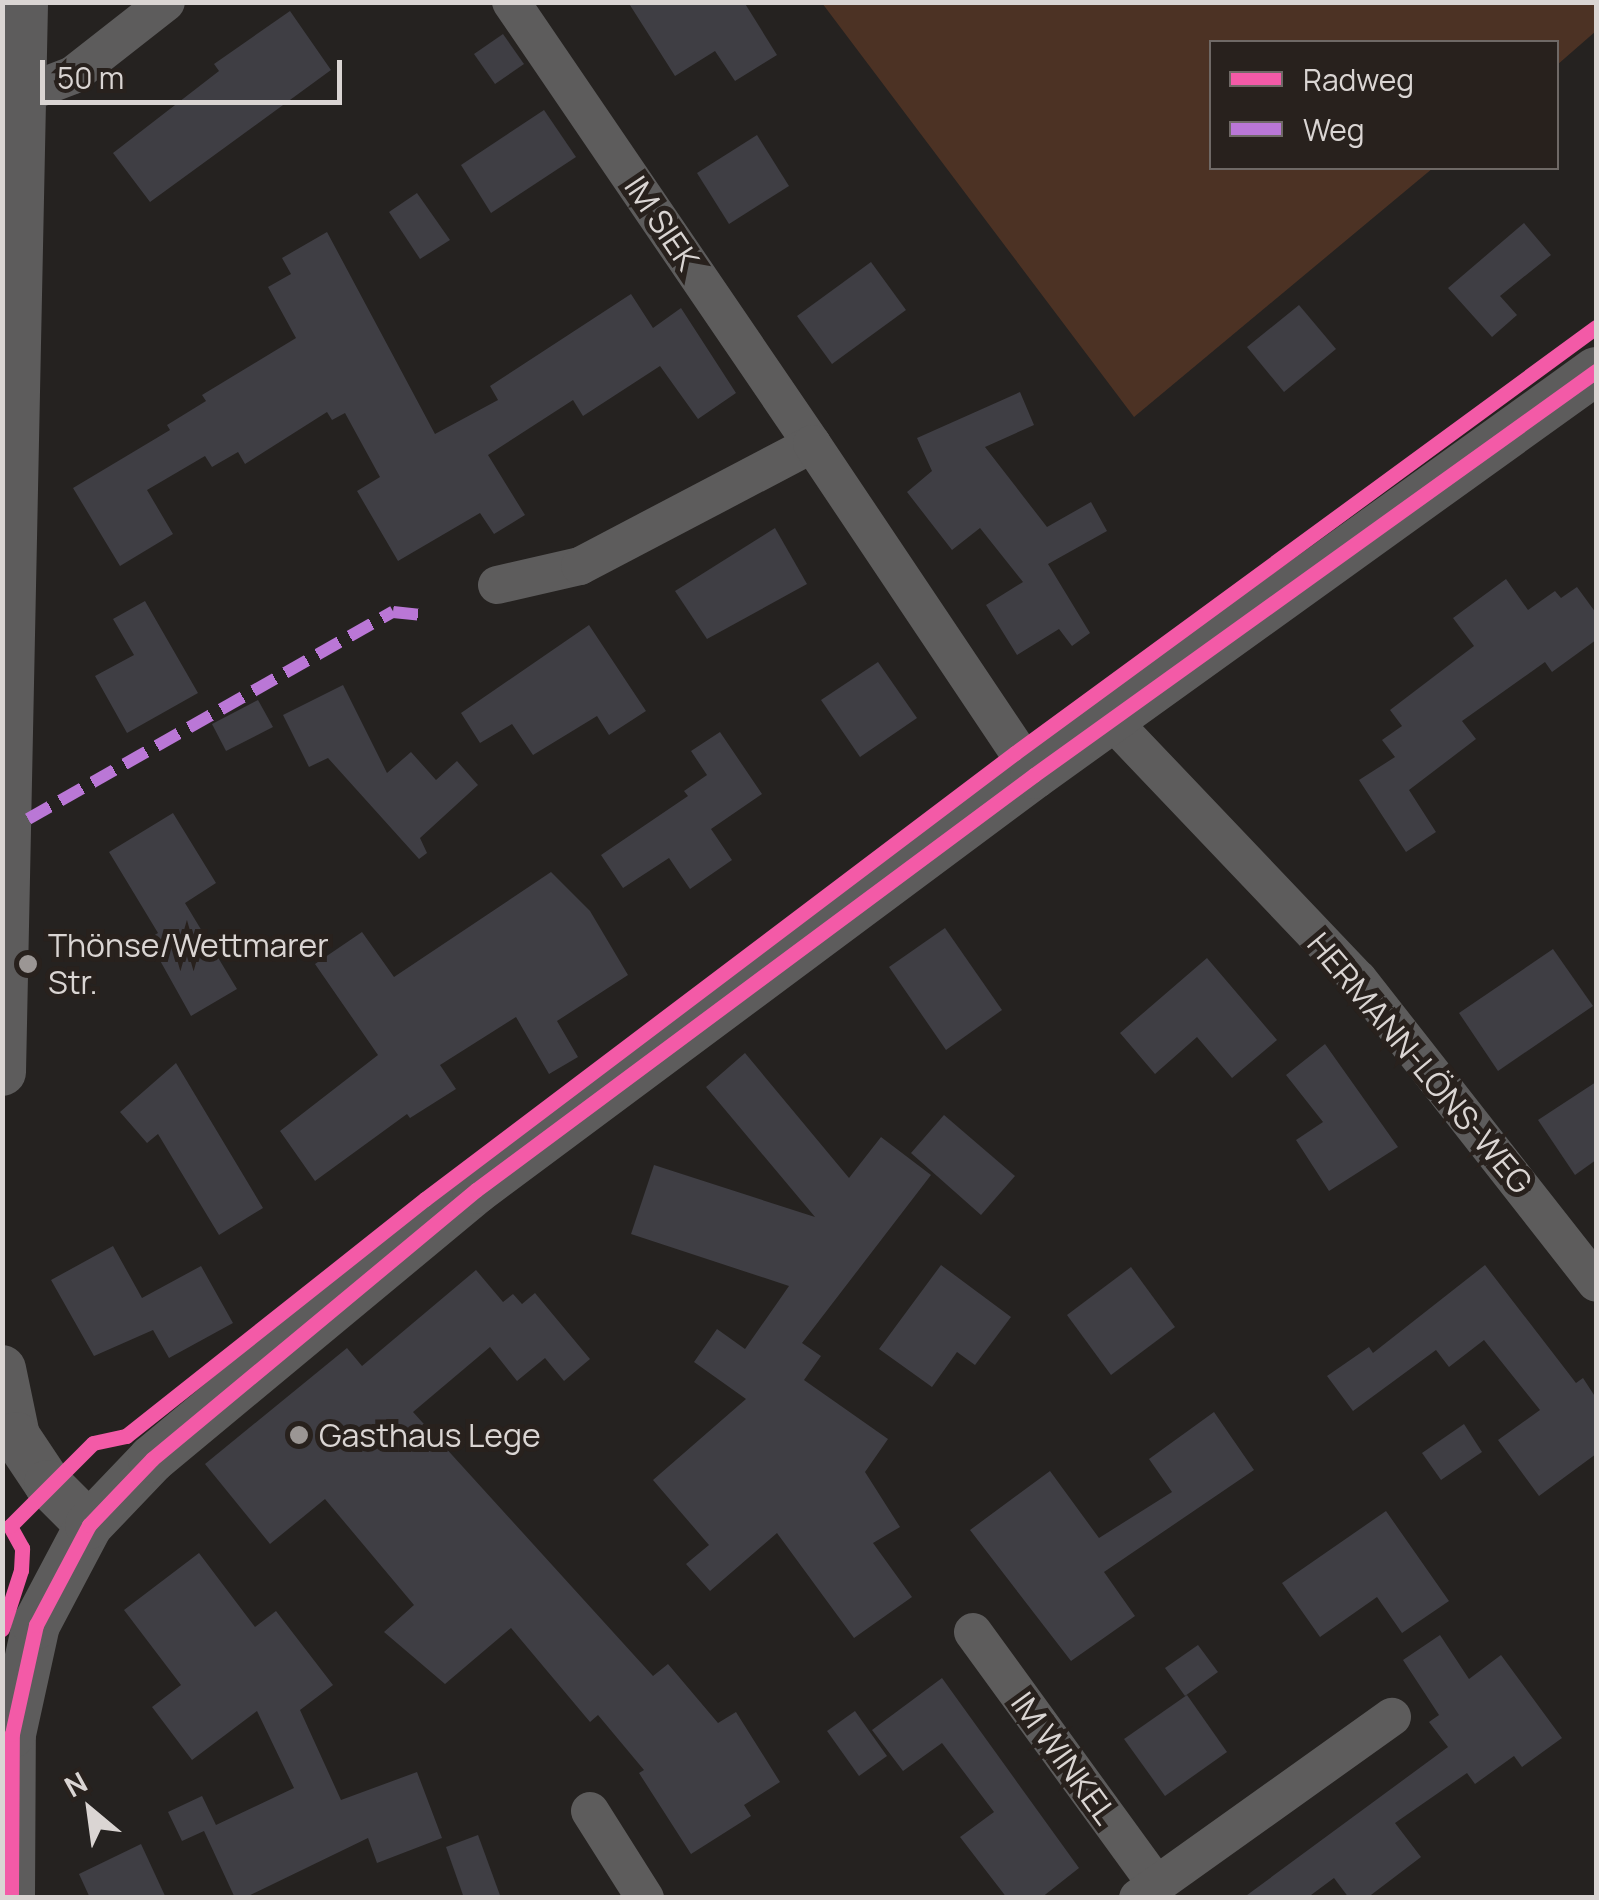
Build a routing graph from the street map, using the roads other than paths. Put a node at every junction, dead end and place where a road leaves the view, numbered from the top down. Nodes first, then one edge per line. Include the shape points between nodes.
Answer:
1 (24, 2) edge
2 (166, 2) edge
3 (512, 2) edge
4 (22, 95) junction
5 (1596, 372) edge
6 (812, 444) junction
7 (498, 585) dead end
8 (1111, 720) junction
9 (1034, 775) junction
10 (2, 1072) edge
11 (1596, 1283) edge
12 (2, 1369) edge
13 (89, 1525) junction
14 (973, 1632) dead end
15 (1392, 1717) dead end
16 (590, 1811) dead end
17 (1147, 1891) edge
18 (12, 1898) edge
19 (645, 1898) edge

1 - 4 street
2 - 4 street via 73,75
3 - 6 street, IM SIEK
4 - 10 street
5 - 8 street
6 - 7 street via 580,566
6 - 9 street, IM SIEK
8 - 9 street
8 - 11 street, HERMANN-LÖNS-WEG via 1358,979
9 - 13 street via 441,1218 206,1411
12 - 13 street via 16,1436 48,1484
13 - 18 street via 36,1625 16,1716
14 - 17 street, IM WINKEL
15 - 17 street, IM WINKEL
16 - 19 street

